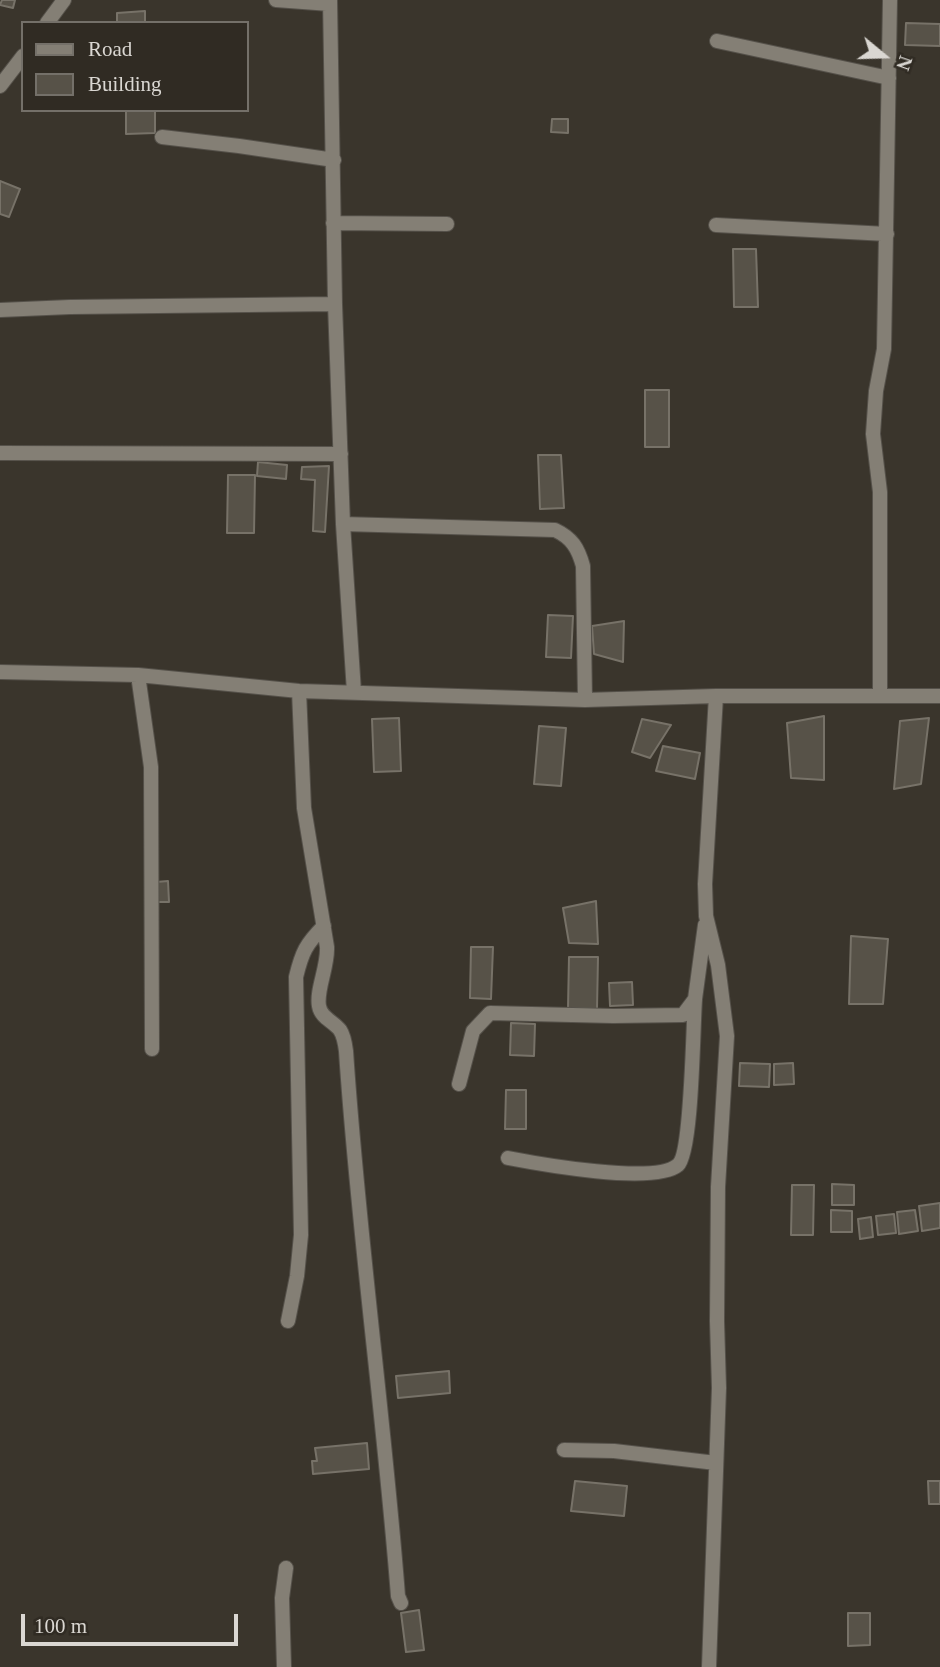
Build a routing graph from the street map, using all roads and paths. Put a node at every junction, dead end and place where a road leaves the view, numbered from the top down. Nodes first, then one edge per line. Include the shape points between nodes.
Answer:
1 (64, 0) edge
2 (276, 0) edge
3 (890, 0) edge
4 (330, 2) edge
5 (48, 21) edge
6 (717, 41) dead end
7 (21, 58) edge
8 (889, 78) junction
9 (0, 86) edge
10 (162, 137) dead end
11 (334, 160) junction
12 (333, 223) junction
13 (447, 224) dead end
14 (716, 225) dead end
15 (887, 234) junction
16 (335, 304) junction
17 (0, 310) edge
18 (0, 453) edge
19 (341, 454) junction
20 (343, 524) junction
21 (0, 672) edge
22 (138, 675) junction
23 (299, 691) junction
24 (354, 692) junction
25 (880, 695) junction
26 (716, 696) junction
27 (940, 696) edge
28 (585, 700) junction
29 (706, 916) junction
30 (324, 926) junction
31 (695, 999) junction
32 (152, 1049) dead end
33 (459, 1084) dead end
34 (508, 1158) dead end
35 (288, 1321) dead end
36 (564, 1450) dead end
37 (716, 1463) junction
38 (286, 1568) dead end
39 (401, 1603) dead end
40 (284, 1667) edge
41 (709, 1667) edge

1 - 5 street
2 - 4 street
3 - 8 street
4 - 11 street
6 - 8 street
7 - 9 street
8 - 15 street
10 - 11 street
11 - 12 street
12 - 13 street
12 - 16 street
14 - 15 street
15 - 25 street via 884,349 873,433 880,492
16 - 17 street
16 - 19 street
18 - 19 street
19 - 20 street
20 - 24 street
20 - 28 street via 555,530 569,537 583,566
21 - 22 street
22 - 23 street
22 - 32 street via 151,767
23 - 24 street
23 - 30 street via 304,808
24 - 28 street
25 - 26 street
25 - 27 street
26 - 28 street
26 - 29 street
29 - 31 street
29 - 37 street via 727,1036 718,1187
30 - 35 street via 307,943 296,976 301,1235
30 - 39 street via 328,961 319,1007 345,1039
31 - 33 street via 683,1014 654,1017 490,1013 472,1031
31 - 34 street via 687,1129 677,1167 636,1174
36 - 37 street
37 - 41 street
38 - 40 street

